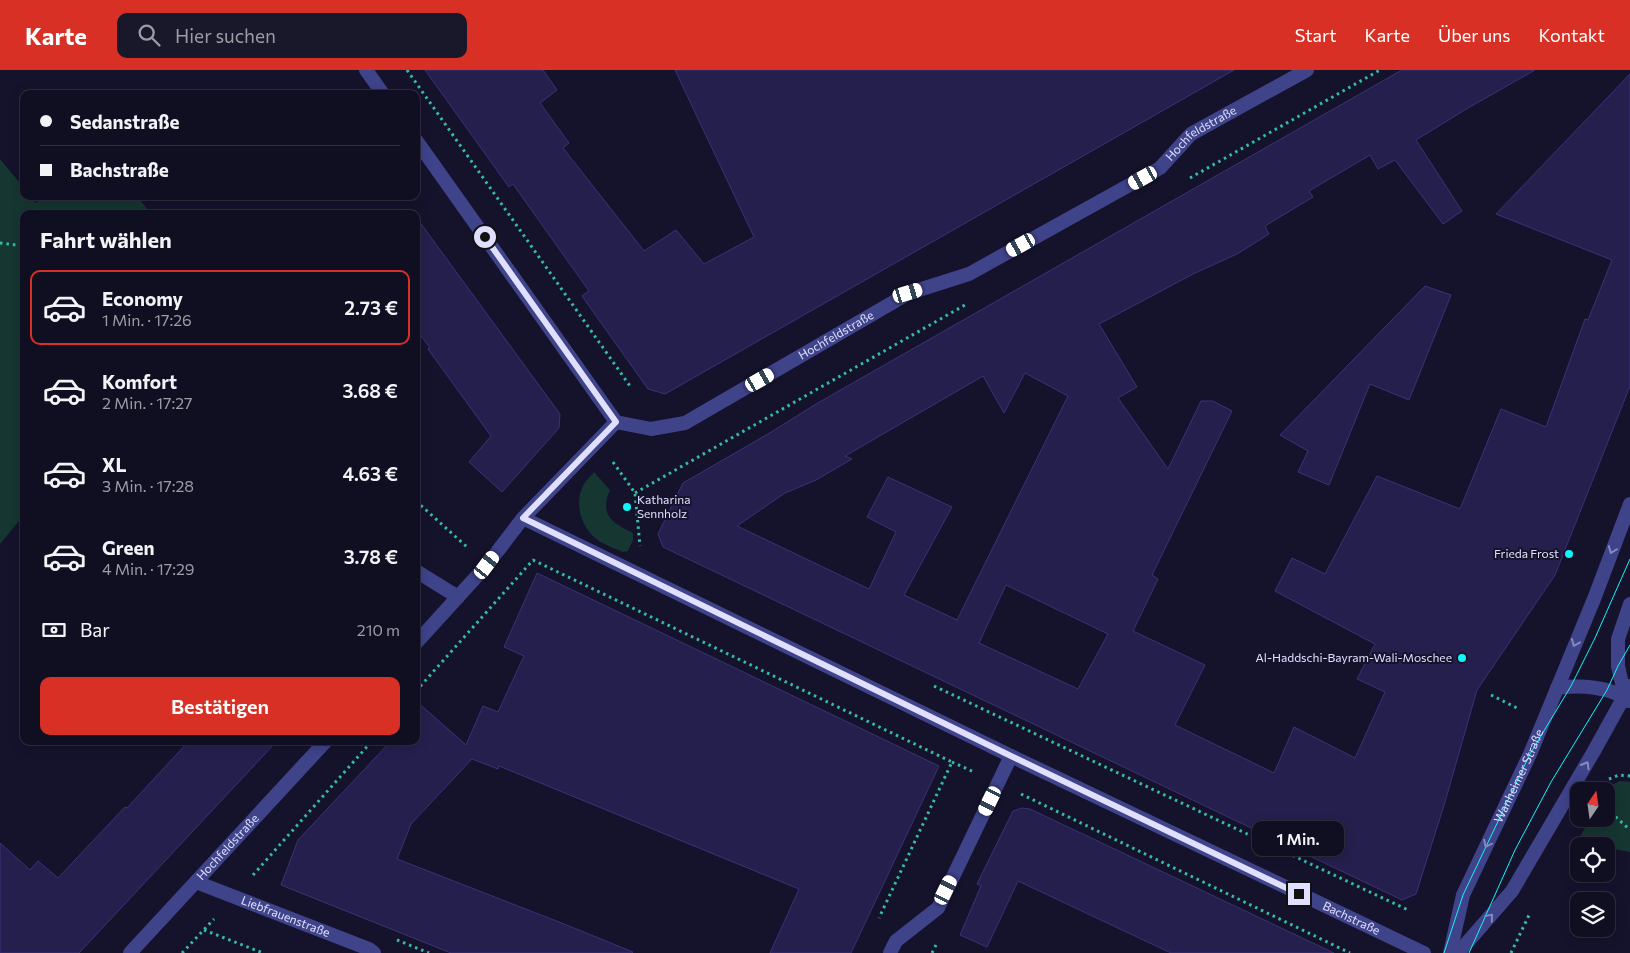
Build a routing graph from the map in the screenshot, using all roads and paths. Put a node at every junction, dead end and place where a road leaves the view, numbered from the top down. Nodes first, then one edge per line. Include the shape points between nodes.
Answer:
1 (366, 70) edge
2 (407, 70) edge
3 (1307, 70) edge
4 (380, 90) edge
5 (420, 146) edge
6 (0, 243) edge
7 (20, 246) edge
8 (630, 386) dead end
9 (616, 422) junction
10 (598, 441) junction
11 (420, 504) edge
12 (1630, 504) edge
13 (523, 518) junction
14 (640, 546) dead end
15 (466, 547) dead end
16 (420, 573) edge
17 (458, 597) junction
18 (1630, 604) edge
19 (420, 639) edge
20 (926, 682) dead end
21 (420, 687) edge
22 (1557, 688) junction
23 (1628, 695) edge
24 (322, 745) edge
25 (368, 745) edge
26 (1011, 756) junction
27 (952, 762) junction
28 (1630, 776) edge
29 (1603, 780) dead end
30 (998, 784) junction
31 (1615, 816) edge
32 (1630, 830) edge
33 (196, 882) junction
34 (234, 897) junction
35 (1408, 910) dead end
36 (879, 918) dead end
37 (204, 930) junction
38 (130, 953) edge
39 (182, 953) edge
40 (263, 953) edge
41 (374, 953) edge
42 (890, 953) edge
43 (1350, 953) edge
44 (1424, 953) edge
45 (1450, 953) edge
46 (1458, 953) edge

1 - 4 street
2 - 8 path
3 - 9 street, Hochfeldstraße via 1191,134 1160,168 969,274 908,293 685,423 651,429
5 - 9 street
6 - 7 path
9 - 10 street
10 - 13 street
10 - 14 path via 635,493
11 - 15 path
12 -> 22 street, Wanheimer Straße
13 - 17 street
13 - 26 street, Bachstraße
16 - 17 street
17 - 19 street
18 - 23 street via 1618,639 1618,666
20 - 35 path
21 - 27 path via 533,560
22 - 23 street via 1571,686
22 -> 45 street, Wanheimer Straße via 1530,754 1463,895
46 -> 23 street via 1512,891
24 - 33 street, Hochfeldstraße
25 - 34 path
26 - 30 street
26 - 44 street, Bachstraße
27 - 30 path
27 - 36 path
28 - 29 path via 1619,775
30 - 42 street via 938,908 896,940
30 - 43 path
31 - 32 path
33 - 34 street, Liebfrauenstraße
33 - 38 street, Hochfeldstraße
34 - 37 path
34 - 41 street, Liebfrauenstraße
37 - 39 path
37 - 40 path

